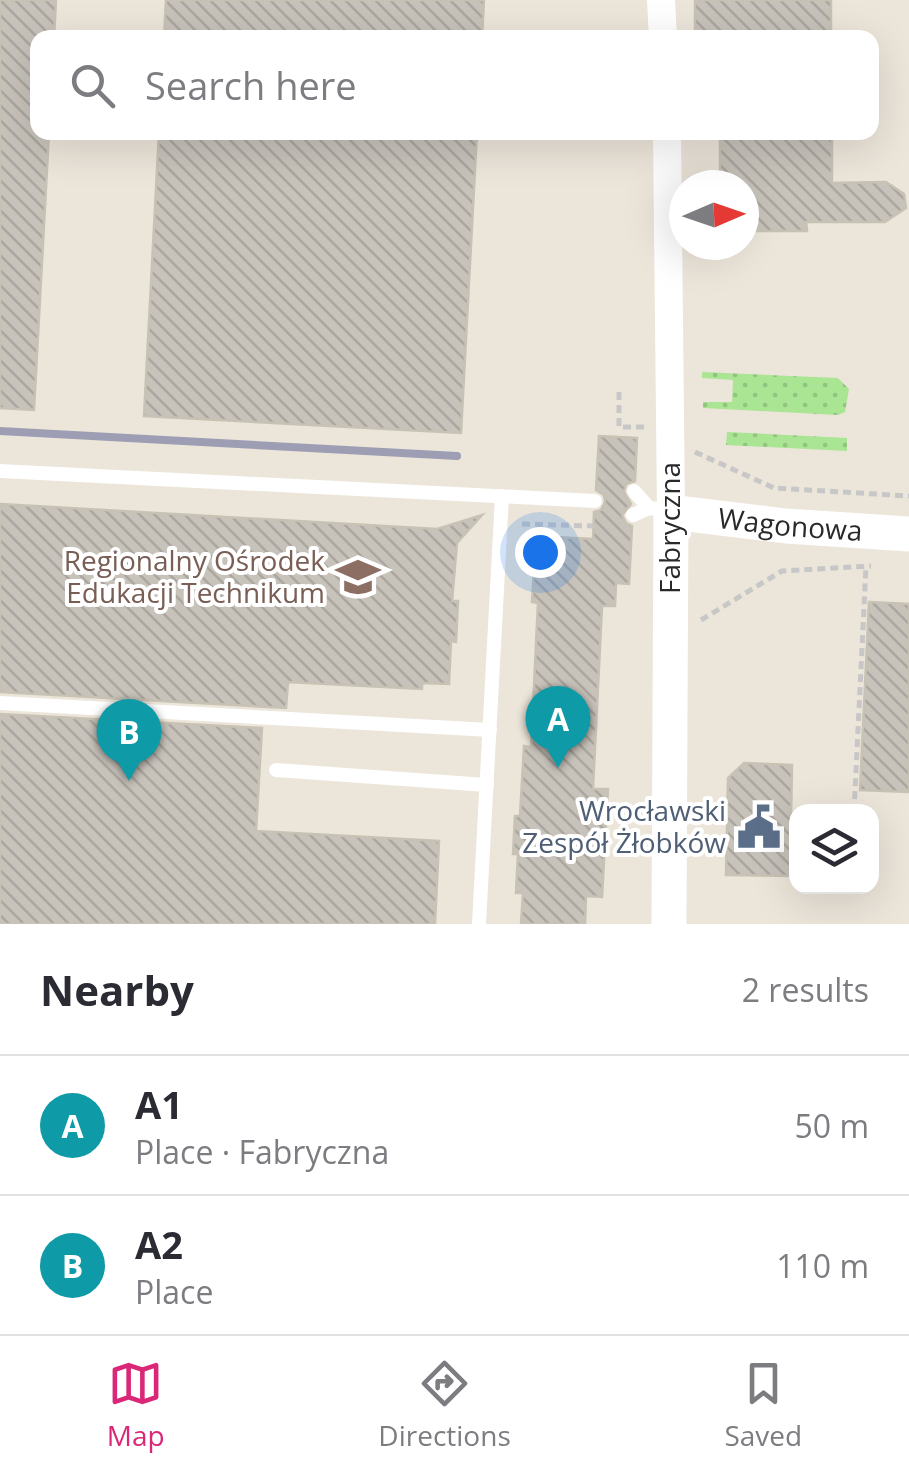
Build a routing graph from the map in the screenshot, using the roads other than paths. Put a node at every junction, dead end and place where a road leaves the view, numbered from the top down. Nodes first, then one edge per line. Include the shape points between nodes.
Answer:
1 (662, 0) edge
2 (663, 30) edge
3 (667, 140) edge
4 (0, 471) edge
5 (634, 491) dead end
6 (502, 496) junction
7 (595, 500) dead end
8 (660, 510) junction
9 (633, 515) dead end
10 (909, 534) edge
11 (0, 702) edge
12 (490, 730) junction
13 (276, 770) dead end
14 (487, 784) junction
15 (479, 924) edge
16 (670, 924) edge

1 - 2 street
3 - 8 street, Fabryczna via 670,422
4 - 6 lane
5 - 8 lane
6 - 7 lane
6 - 12 lane
8 - 9 lane
8 - 10 street, Wagonowa
8 - 16 street, Fabryczna
11 - 12 lane
12 - 14 lane
13 - 14 lane
14 - 15 lane

